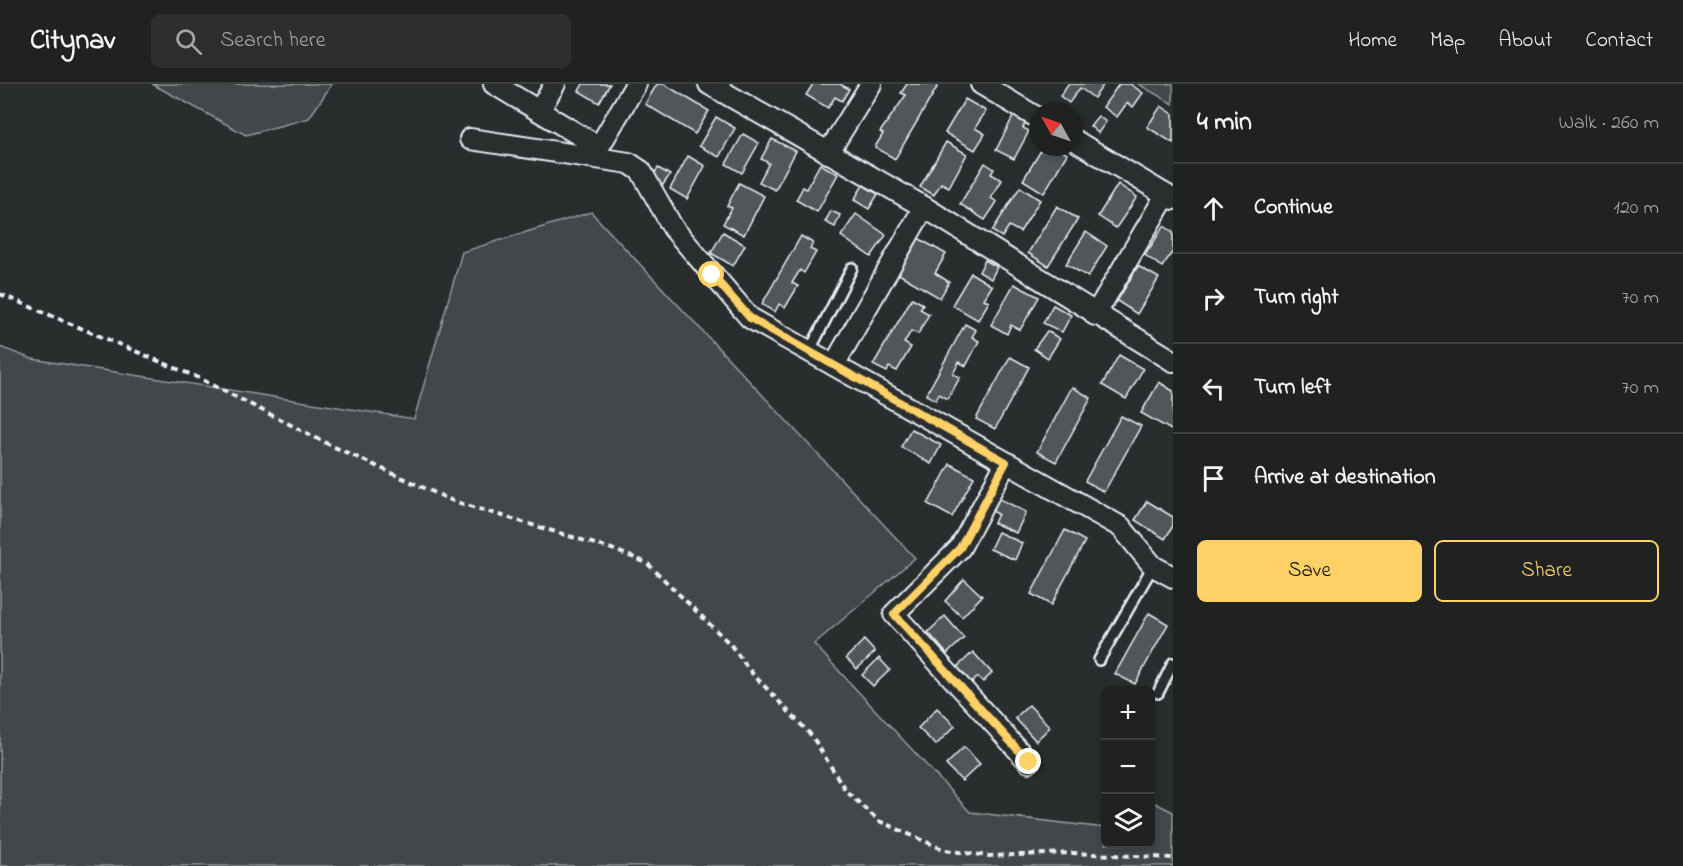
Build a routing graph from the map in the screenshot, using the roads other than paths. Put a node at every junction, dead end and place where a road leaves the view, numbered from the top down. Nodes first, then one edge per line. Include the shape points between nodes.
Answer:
1 (494, 84) edge
2 (555, 84) edge
3 (636, 84) edge
4 (709, 84) edge
5 (871, 84) edge
6 (981, 84) edge
7 (539, 111) junction
8 (1029, 113) edge
9 (470, 140) dead end
10 (1083, 145) edge
11 (828, 153) junction
12 (1170, 197) edge
13 (924, 207) junction
14 (852, 268) dead end
15 (1095, 315) junction
16 (810, 350) junction
17 (1173, 361) edge
18 (834, 364) junction
19 (1006, 462) junction
20 (1153, 566) junction
21 (1173, 577) edge
22 (1099, 660) dead end
23 (1173, 663) edge
24 (1158, 693) dead end
25 (1029, 762) dead end

1 - 7 street
2 - 7 street
3 - 7 street via 599,147
4 - 11 street
5 - 11 street
6 - 8 street
9 - 16 street via 629,163 641,171 673,228 750,318
10 - 12 street
11 - 13 street
12 - 15 street
13 - 15 street
13 - 18 street
14 - 16 lane
15 - 17 street
16 - 18 street
18 - 19 street
19 - 20 street via 1121,527
19 - 25 street via 960,548 894,614
20 - 21 street
20 - 22 lane
23 - 24 lane

